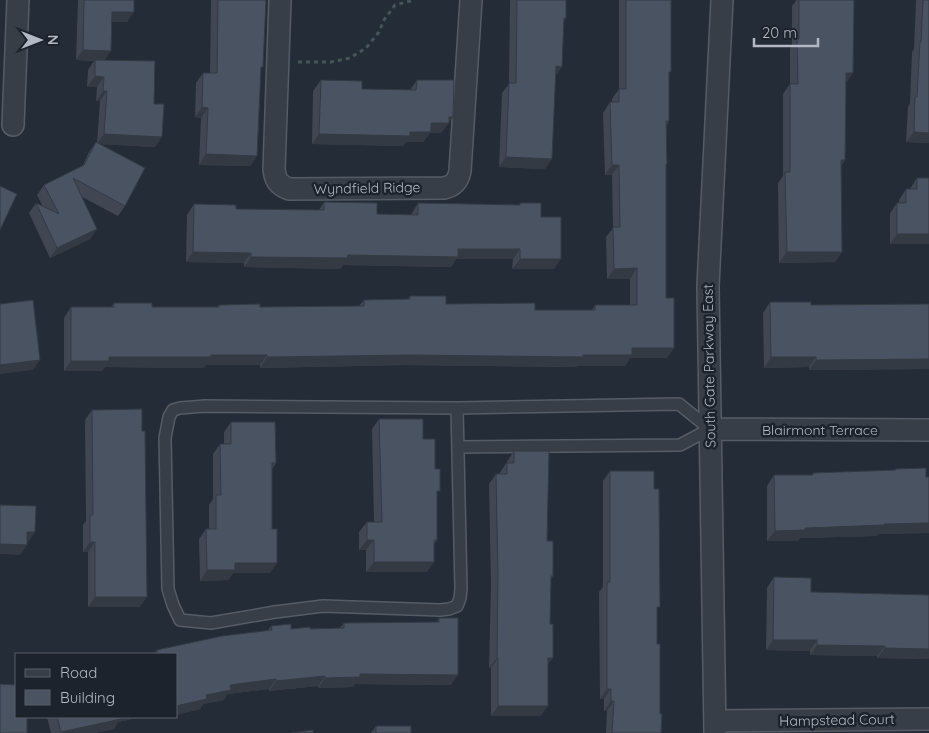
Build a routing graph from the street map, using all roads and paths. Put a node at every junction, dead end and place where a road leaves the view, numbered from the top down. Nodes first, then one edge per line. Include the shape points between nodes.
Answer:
1 (18, 0) edge
2 (280, 0) edge
3 (414, 0) edge
4 (471, 0) edge
5 (722, 0) edge
6 (278, 62) junction
7 (12, 125) dead end
8 (457, 408) junction
9 (710, 429) junction
10 (929, 430) edge
11 (458, 447) junction
12 (929, 719) edge
13 (715, 727) edge

1 - 7 street
2 - 6 street, Wyndfield Ridge
3 - 6 path via 396,5 366,48 350,58 332,62
4 - 6 street, Wyndfield Ridge via 460,171 451,186 289,189 282,186 274,175
5 - 9 street, South Gate Parkway East via 708,286
8 - 9 lane via 679,404
8 - 11 lane
8 - 11 lane via 204,406 173,410 165,438 168,589 180,620 211,623 323,606 440,610 457,606 461,589
9 - 10 street, Blairmont Terrace
9 - 11 lane via 680,445
9 - 13 street, South Gate Parkway East
12 - 13 street, Hampstead Court

